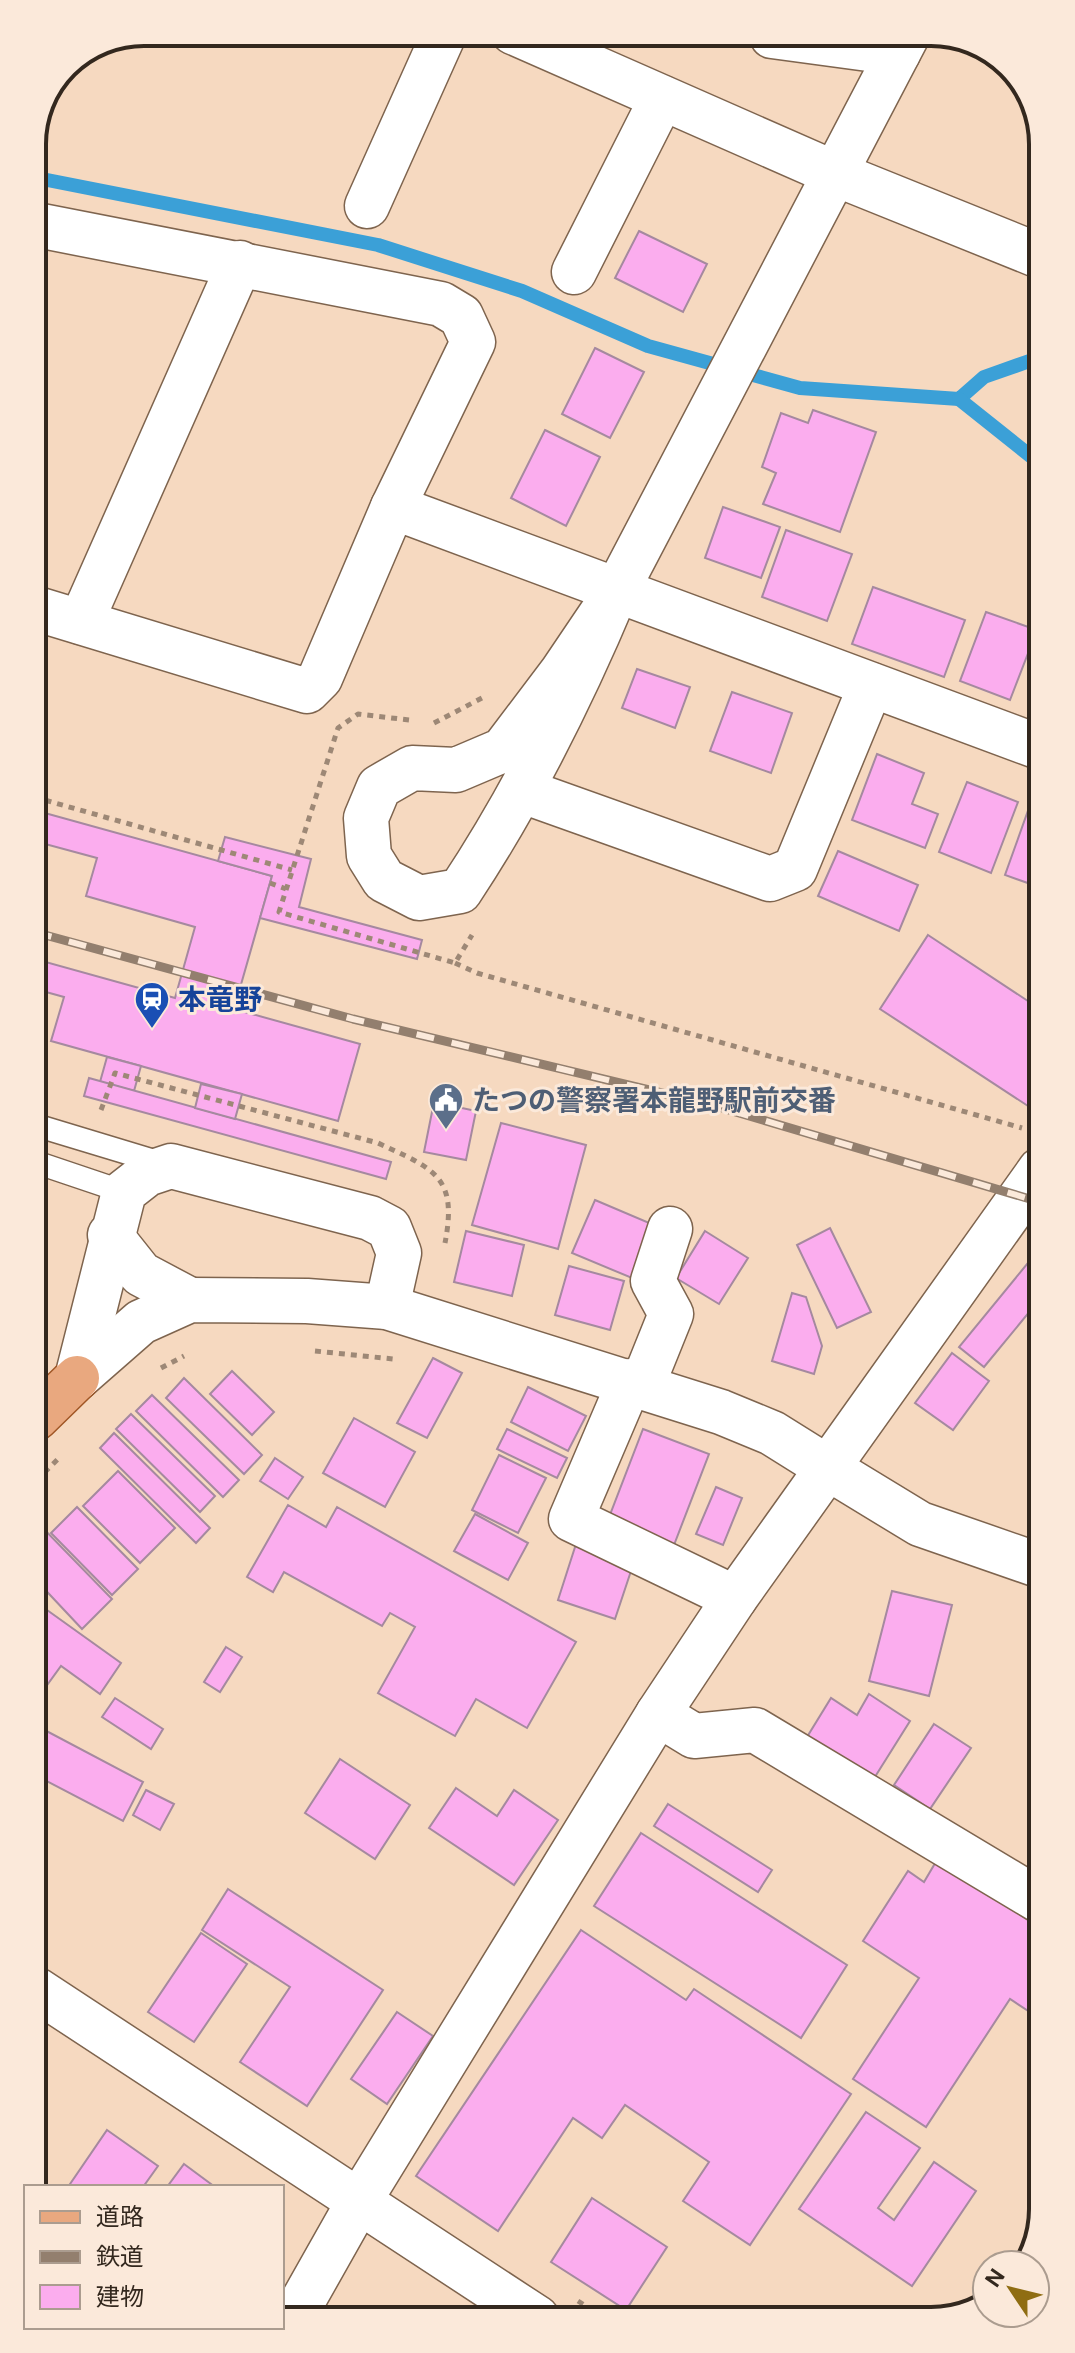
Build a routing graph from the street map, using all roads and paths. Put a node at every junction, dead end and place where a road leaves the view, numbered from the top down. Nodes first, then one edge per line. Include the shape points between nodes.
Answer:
1 (439, 46) edge
2 (545, 46) edge
3 (902, 46) edge
4 (662, 98) junction
5 (836, 174) junction
6 (367, 206) dead end
7 (46, 227) edge
8 (1029, 252) edge
9 (240, 263) junction
10 (574, 272) dead end
11 (393, 507) junction
12 (616, 592) junction
13 (46, 612) edge
14 (81, 622) junction
15 (871, 685) junction
16 (1029, 743) edge
17 (523, 791) junction
18 (46, 800) edge
19 (292, 870) dead end
20 (270, 883) dead end
21 (286, 889) dead end
22 (455, 963) dead end
23 (221, 1089) dead end
24 (218, 1100) dead end
25 (46, 1128) edge
26 (1029, 1148) edge
27 (1029, 1161) edge
28 (46, 1166) edge
29 (171, 1166) junction
30 (124, 1192) junction
31 (670, 1229) dead end
32 (110, 1235) junction
33 (190, 1300) junction
34 (387, 1307) junction
35 (77, 1378) junction
36 (636, 1384) junction
37 (46, 1408) edge
38 (828, 1468) junction
39 (1029, 1562) edge
40 (735, 1598) junction
41 (658, 1714) junction
42 (1029, 1894) edge
43 (46, 1996) edge
44 (358, 2203) junction
45 (299, 2307) edge
46 (520, 2307) edge

1 - 6 street
2 - 4 street
3 - 5 street
4 - 5 street
4 - 10 street
5 - 8 street
5 - 12 street
7 - 9 street
9 - 11 street via 441,304 461,316 473,342
9 - 14 street
11 - 12 street
11 - 14 street via 320,678 307,691
12 - 15 street
12 - 17 street via 575,690
12 - 17 street via 503,750 456,770 412,768 379,787 366,818 369,856 384,880 419,898 460,891
13 - 14 street
15 - 16 street
15 - 17 street via 795,869 770,879
18 - 19 path
20 - 21 path
22 - 26 path
23 - 24 path
25 - 29 lane
27 - 38 street
28 - 30 lane
29 - 30 street via 147,1174
29 - 34 street via 370,1218 389,1228 399,1253
30 - 32 street
31 - 36 street via 653,1281 671,1314
32 - 33 street via 141,1274
32 - 35 street
33 - 34 street
33 - 35 street via 141,1322
34 - 36 street
35 - 37 main road
36 - 38 street via 772,1433
36 - 40 street via 571,1519
38 - 39 street via 920,1524
38 - 40 street
40 - 41 street
41 - 42 street via 694,1736 755,1730
41 - 44 street
43 - 44 street
44 - 45 street
44 - 46 street

